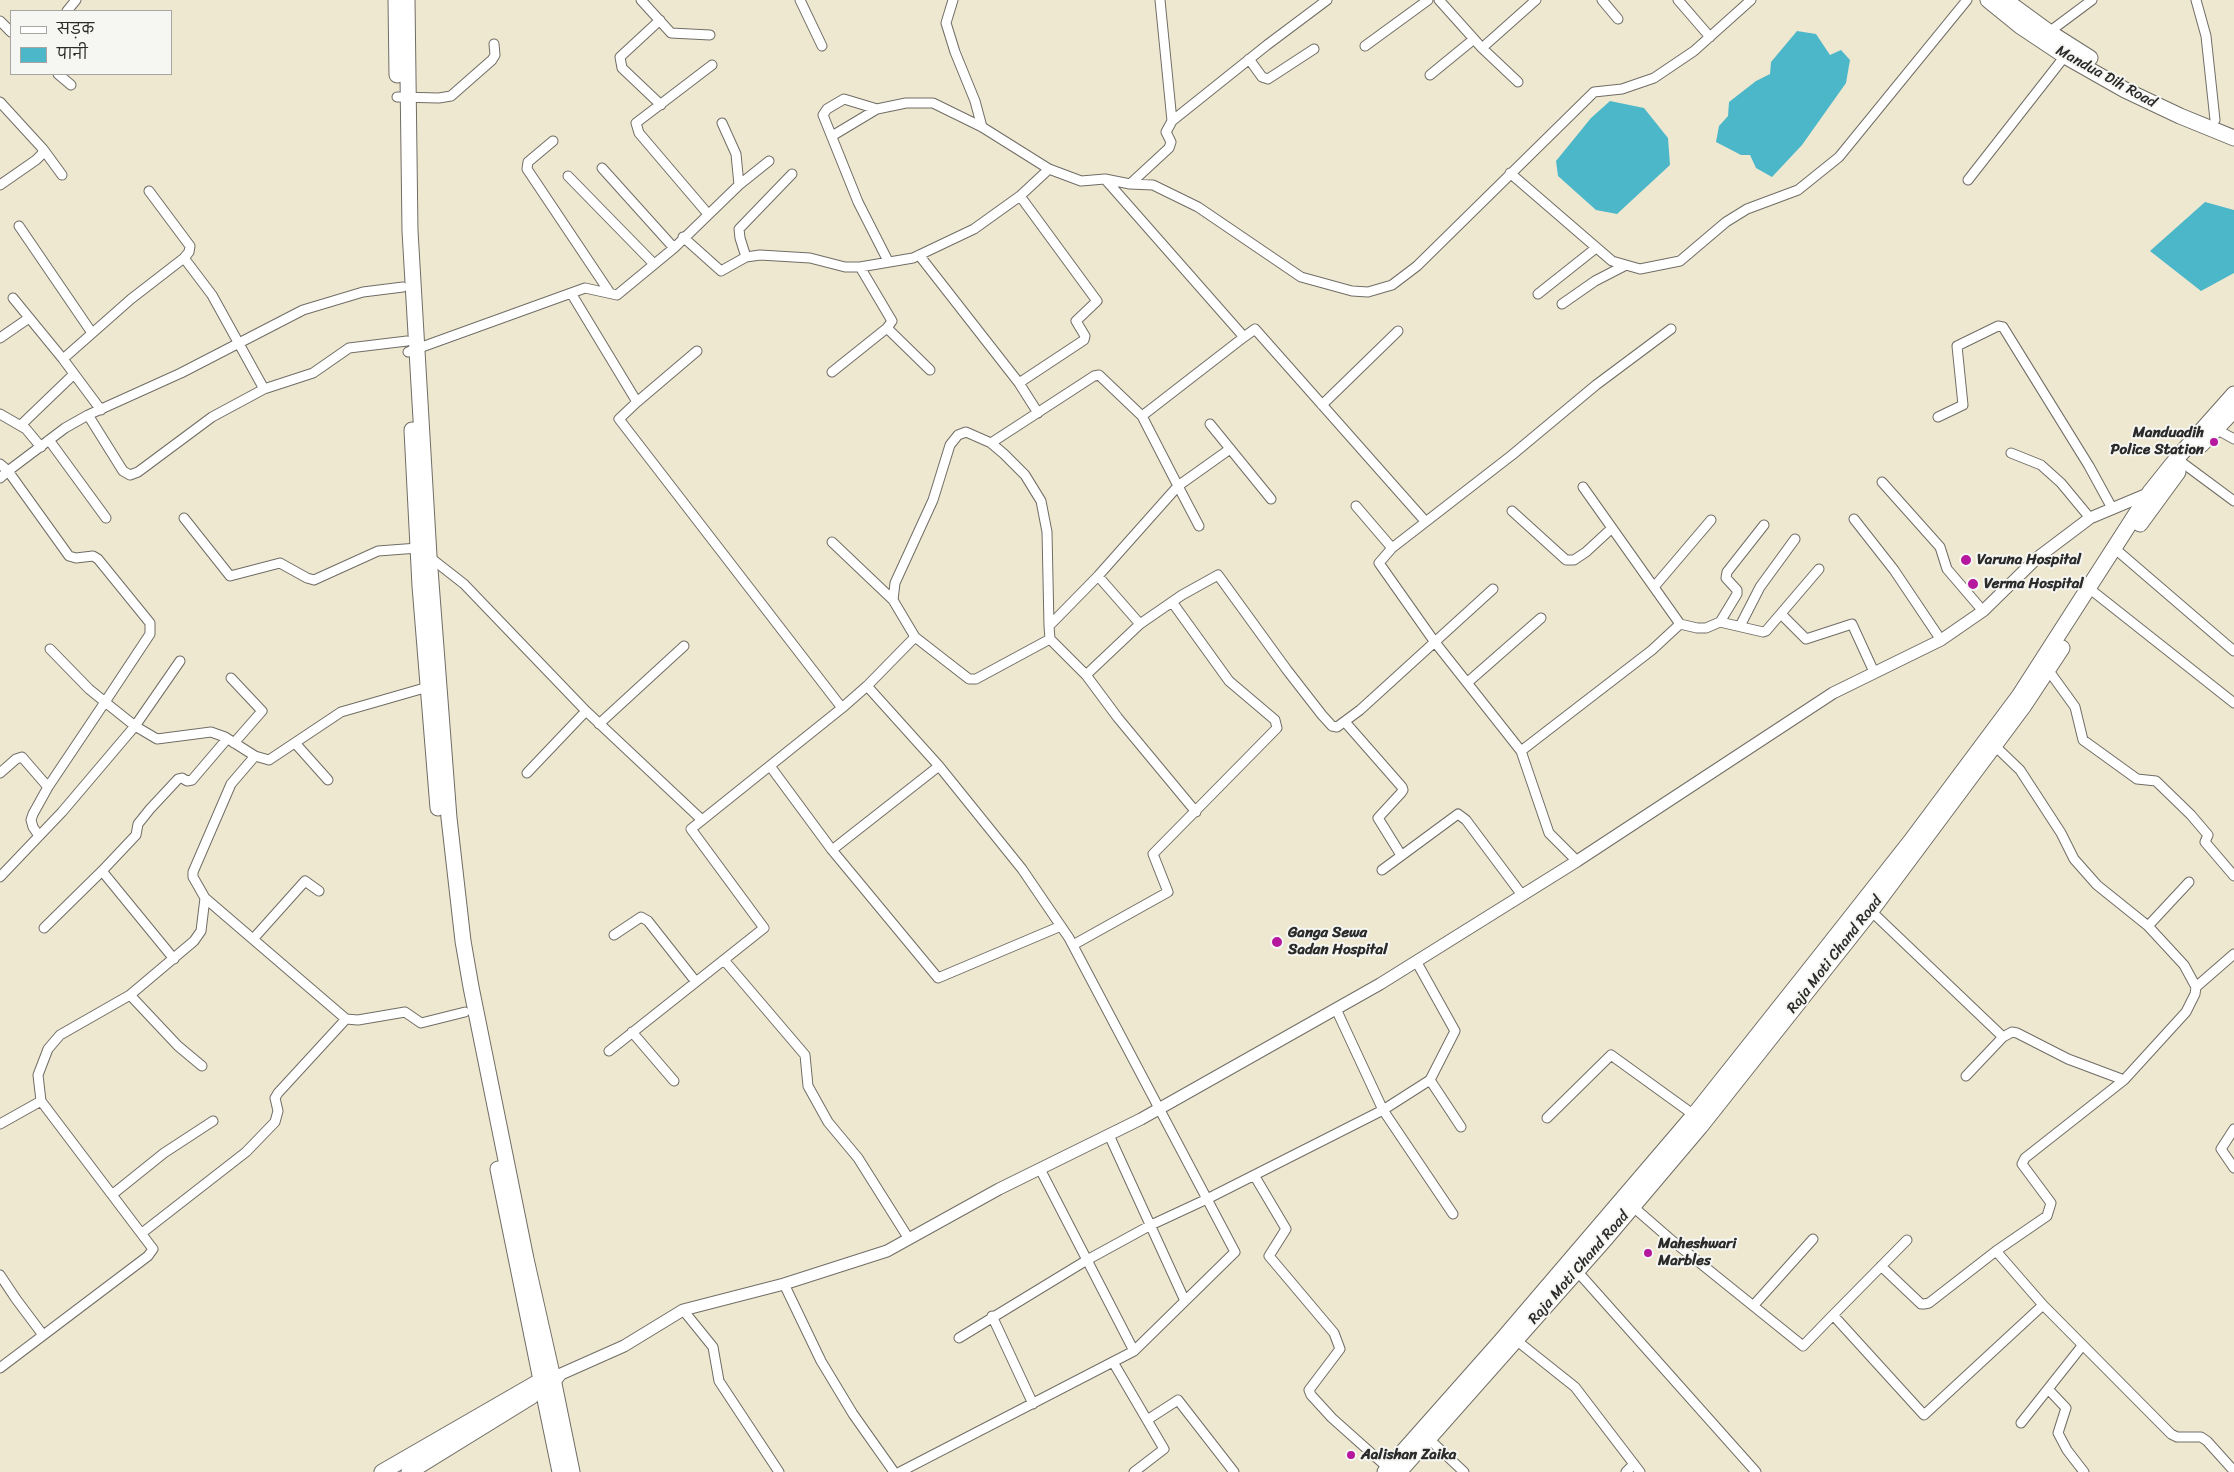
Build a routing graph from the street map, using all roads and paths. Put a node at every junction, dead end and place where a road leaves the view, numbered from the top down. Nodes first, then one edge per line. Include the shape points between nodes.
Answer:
1 (76, 0) edge
2 (396, 0) edge
3 (407, 0) edge
4 (641, 0) edge
5 (800, 0) edge
6 (953, 0) edge
7 (1160, 0) edge
8 (1327, 0) edge
9 (1428, 0) edge
10 (1439, 0) edge
11 (1536, 0) edge
12 (1678, 0) edge
13 (1751, 0) edge
14 (1967, 0) edge
15 (1988, 0) edge
16 (2005, 0) edge
17 (2092, 0) edge
18 (2196, 0) edge
19 (1604, 1) edge
20 (68, 10) edge
21 (1618, 19) dead end
22 (660, 20) junction
23 (0, 22) edge
24 (10, 31) edge
25 (2048, 32) junction
26 (710, 35) dead end
27 (1710, 37) junction
28 (1474, 40) junction
29 (494, 44) dead end
30 (822, 46) dead end
31 (1365, 46) dead end
32 (1482, 48) junction
33 (1314, 49) dead end
34 (2065, 56) junction
35 (1249, 59) junction
36 (712, 64) dead end
37 (59, 75) edge
38 (1430, 75) dead end
39 (1518, 82) dead end
40 (71, 85) dead end
41 (402, 98) junction
42 (0, 102) edge
43 (661, 105) junction
44 (7, 109) junction
45 (877, 109) junction
46 (0, 116) edge
47 (2214, 120) junction
48 (1172, 121) junction
49 (722, 123) dead end
50 (982, 127) junction
51 (2234, 127) edge
52 (832, 136) junction
53 (2234, 138) edge
54 (553, 141) dead end
55 (43, 149) junction
56 (769, 161) dead end
57 (602, 168) dead end
58 (1049, 169) junction
59 (1510, 173) junction
60 (792, 174) dead end
61 (62, 175) dead end
62 (568, 176) dead end
63 (1105, 179) junction
64 (1968, 180) dead end
65 (1130, 184) junction
66 (0, 185) edge
67 (739, 185) junction
68 (149, 191) dead end
69 (1020, 196) junction
70 (708, 214) junction
71 (19, 226) dead end
72 (683, 237) junction
73 (674, 248) junction
74 (1596, 248) junction
75 (919, 255) junction
76 (746, 257) junction
77 (184, 258) junction
78 (888, 261) junction
79 (654, 264) junction
80 (1626, 265) junction
81 (860, 267) junction
82 (403, 287) junction
83 (571, 293) junction
84 (610, 293) junction
85 (1538, 294) dead end
86 (13, 298) dead end
87 (1562, 304) dead end
88 (29, 318) junction
89 (887, 328) junction
90 (1672, 329) dead end
91 (1398, 331) dead end
92 (92, 333) junction
93 (1244, 337) junction
94 (0, 338) edge
95 (238, 344) junction
96 (411, 347) junction
97 (697, 351) dead end
98 (63, 359) junction
99 (930, 370) dead end
100 (832, 372) dead end
101 (74, 374) junction
102 (1019, 383) junction
103 (264, 389) junction
104 (2234, 394) edge
105 (637, 402) junction
106 (1322, 405) junction
107 (101, 410) junction
108 (2234, 410) edge
109 (1038, 412) junction
110 (0, 414) edge
111 (88, 415) junction
112 (1142, 416) junction
113 (1938, 417) dead end
114 (1210, 424) dead end
115 (21, 425) junction
116 (2216, 429) junction
117 (49, 440) junction
118 (2234, 440) edge
119 (991, 443) junction
120 (41, 447) junction
121 (1230, 449) junction
122 (2011, 453) dead end
123 (0, 464) edge
124 (2184, 464) junction
125 (8, 472) junction
126 (0, 478) edge
127 (1882, 482) dead end
128 (1178, 486) junction
129 (1583, 487) dead end
130 (2157, 492) junction
131 (1271, 499) dead end
132 (2234, 501) edge
133 (1356, 506) dead end
134 (2112, 508) junction
135 (1512, 511) dead end
136 (106, 518) dead end
137 (184, 518) dead end
138 (2090, 518) junction
139 (1854, 519) dead end
140 (1710, 520) dead end
141 (1425, 521) junction
142 (1764, 525) dead end
143 (1199, 526) dead end
144 (1612, 528) junction
145 (1795, 539) dead end
146 (832, 542) dead end
147 (1392, 548) junction
148 (424, 552) junction
149 (2120, 553) junction
150 (1820, 569) dead end
151 (1098, 576) junction
152 (1654, 587) junction
153 (1493, 589) dead end
154 (2095, 593) junction
155 (893, 600) junction
156 (1172, 602) junction
157 (1983, 611) junction
158 (1782, 615) junction
159 (1541, 618) dead end
160 (1720, 622) junction
161 (1140, 624) junction
162 (1680, 624) junction
163 (1049, 626) junction
164 (1740, 626) junction
165 (915, 637) junction
166 (1050, 639) junction
167 (1941, 640) junction
168 (1434, 641) junction
169 (684, 646) dead end
170 (50, 648) dead end
171 (2234, 651) edge
172 (180, 661) dead end
173 (2049, 671) junction
174 (1874, 672) junction
175 (1086, 675) junction
176 (230, 678) dead end
177 (1468, 682) junction
178 (867, 686) junction
179 (428, 687) junction
180 (105, 702) junction
181 (2234, 703) edge
182 (842, 708) junction
183 (586, 711) junction
184 (1345, 722) junction
185 (599, 724) junction
186 (135, 726) junction
187 (231, 741) junction
188 (295, 743) junction
189 (1995, 746) junction
190 (1521, 751) junction
191 (255, 756) junction
192 (770, 766) junction
193 (939, 766) junction
194 (0, 773) edge
195 (527, 773) dead end
196 (328, 780) dead end
197 (48, 787) junction
198 (1196, 812) junction
199 (702, 820) junction
200 (39, 836) junction
201 (832, 850) junction
202 (1401, 855) junction
203 (1577, 861) junction
204 (1382, 870) dead end
205 (102, 871) junction
206 (2234, 876) edge
207 (0, 877) edge
208 (2189, 882) dead end
209 (319, 891) dead end
210 (1522, 895) junction
211 (206, 898) junction
212 (1871, 911) junction
213 (1061, 926) junction
214 (2148, 926) junction
215 (44, 928) dead end
216 (614, 935) dead end
217 (254, 938) junction
218 (1073, 945) junction
219 (2234, 954) edge
220 (174, 959) junction
221 (724, 960) junction
222 (1416, 961) junction
223 (696, 982) junction
224 (2196, 987) junction
225 (130, 995) junction
226 (1336, 1009) junction
227 (465, 1012) junction
228 (346, 1019) junction
229 (632, 1032) junction
230 (2003, 1037) junction
231 (609, 1051) dead end
232 (202, 1066) dead end
233 (1966, 1076) dead end
234 (1430, 1080) junction
235 (2124, 1080) junction
236 (674, 1081) dead end
237 (41, 1101) junction
238 (1159, 1109) junction
239 (1383, 1110) junction
240 (1694, 1115) junction
241 (1547, 1118) dead end
242 (213, 1121) dead end
243 (0, 1124) edge
244 (1461, 1127) dead end
245 (2234, 1129) edge
246 (1108, 1135) junction
247 (2234, 1168) edge
248 (1040, 1169) junction
249 (1254, 1175) junction
250 (113, 1194) junction
251 (1207, 1199) junction
252 (1628, 1202) junction
253 (1453, 1214) dead end
254 (1151, 1225) junction
255 (142, 1233) junction
256 (909, 1239) junction
257 (1813, 1239) dead end
258 (1907, 1240) dead end
259 (1996, 1251) junction
260 (1087, 1260) junction
261 (1881, 1266) junction
262 (1577, 1271) junction
263 (0, 1275) edge
264 (784, 1284) junction
265 (1185, 1302) junction
266 (2043, 1305) junction
267 (1753, 1306) junction
268 (683, 1310) junction
269 (1833, 1315) junction
270 (992, 1316) junction
271 (43, 1335) junction
272 (959, 1338) dead end
273 (1516, 1340) junction
274 (2082, 1346) junction
275 (1134, 1351) junction
276 (1113, 1362) junction
277 (0, 1368) edge
278 (550, 1380) junction
279 (2048, 1389) junction
280 (1033, 1404) junction
281 (1147, 1420) junction
282 (2021, 1423) dead end
283 (1429, 1439) junction
284 (1634, 1464) junction
285 (1391, 1471) edge
286 (2234, 1471) edge
287 (382, 1472) edge
288 (409, 1472) edge
289 (560, 1472) edge
290 (572, 1472) edge
291 (779, 1472) edge
292 (894, 1472) edge
293 (900, 1472) edge
294 (1134, 1472) edge
295 (1234, 1472) edge
296 (1464, 1472) edge
297 (1626, 1472) edge
298 (1640, 1472) edge
299 (1756, 1472) edge
300 (2084, 1472) edge

1 - 20 street
2 - 41 main road
3 - 41 main road
4 - 22 street
5 - 30 street
6 - 50 street via 946,23
7 - 48 street
8 - 35 street
9 - 31 street
10 - 28 street
11 - 32 street
12 - 27 street
13 - 27 street
14 - 80 street via 1839,157 1808,183 1798,190 1747,209 1726,222 1680,261 1640,269
15 - 34 main road, Mandua Dih Road
16 - 25 main road, Mandua Dih Road
17 - 25 street
18 - 47 street via 2206,36
19 - 21 street
22 - 26 street via 671,33
22 - 43 street via 620,57 622,68
23 - 24 street
25 - 47 main road, Mandua Dih Road via 2157,96
27 - 59 street via 1654,78 1622,89 1594,92
28 - 32 street
28 - 38 street
29 - 41 street via 494,58 456,93 439,98
32 - 39 street
33 - 35 street via 1268,79
34 - 53 main road, Mandua Dih Road via 2125,90
34 - 64 street
35 - 48 street
36 - 43 street
37 - 40 street
41 - 82 main road
41 - 96 main road via 410,231
42 - 44 street
43 - 70 street via 636,123 639,133
44 - 46 street
44 - 55 street
45 - 50 street via 906,102 933,103
45 - 52 street
45 - 52 street via 847,99 827,109 823,114
47 - 51 main road, Mandua Dih Road
48 - 65 street via 1166,132 1171,142 1169,148
49 - 67 street via 736,154
50 - 58 street
52 - 78 street via 858,202
54 - 84 street via 528,162 527,169
55 - 61 street
55 - 66 street via 36,160
56 - 67 street
57 - 73 street
58 - 63 street via 1081,181
58 - 69 street
59 - 65 street via 1417,266 1392,286 1368,292 1352,292 1301,277 1198,207 1153,185
59 - 74 street
60 - 76 street via 739,229
62 - 79 street
63 - 65 street
63 - 93 street
67 - 70 street
68 - 77 street via 190,246
69 - 75 street via 974,229
69 - 102 street via 1098,301 1076,322 1085,336 1084,340
70 - 72 street
71 - 92 street
72 - 73 street
72 - 76 street via 721,271
73 - 79 street
74 - 80 street via 1612,261
74 - 85 street
75 - 78 street
75 - 102 street
76 - 81 street via 810,258 844,267
77 - 92 street
77 - 95 street via 212,295
78 - 81 street
79 - 84 street via 617,294
80 - 87 street
81 - 89 street via 892,317
82 - 95 street via 363,292 303,310
82 - 96 main road
83 - 84 street via 585,288
83 - 96 street
83 - 105 street
86 - 88 street
88 - 94 street
88 - 98 street
89 - 99 street
89 - 100 street
90 - 141 street
91 - 106 street
92 - 98 street
93 - 106 street via 1255,329
93 - 112 street
95 - 103 street
95 - 107 street
96 - 103 street via 349,348 313,373
96 - 148 main road
97 - 105 street
98 - 101 street
101 - 107 street
101 - 115 street
102 - 109 street
103 - 111 street via 212,416 130,475 123,470
104 - 130 main road via 2178,457
105 - 182 street via 619,419
106 - 141 street
107 - 111 street
108 - 116 main road, Raja Moti Chand Road
109 - 112 street via 1099,375
109 - 119 street
110 - 115 street
111 - 117 street
112 - 128 street
113 - 134 street via 1963,405 1957,346 1998,326 2003,327
114 - 121 street
115 - 120 street
116 - 118 street
116 - 124 main road, Raja Moti Chand Road
117 - 120 street
117 - 136 street
119 - 155 street via 966,432 953,439 932,500 895,583
119 - 163 street via 1026,475 1042,501 1047,532
120 - 125 street
121 - 128 street
121 - 131 street
122 - 138 street via 2041,465
123 - 125 street
124 - 130 main road, Raja Moti Chand Road
124 - 132 street
125 - 126 street
125 - 180 street via 70,556 98,558 150,623 150,634
127 - 157 street via 1940,547 1947,569
128 - 143 street
128 - 151 street
129 - 144 street
130 - 134 street
130 - 149 main road, Raja Moti Chand Road
130 - 240 main road via 2019,696 1910,842
133 - 147 street
134 - 138 street
135 - 144 street via 1566,560 1574,560 1586,552
137 - 148 street via 230,576 280,563 314,580 378,551
138 - 157 street via 2037,558
139 - 167 street via 1894,570
140 - 152 street
141 - 147 street
142 - 160 street via 1726,572 1726,578 1737,594
144 - 152 street
145 - 164 street via 1760,586
146 - 155 street
147 - 168 street via 1379,563
148 - 179 main road
148 - 183 street via 464,584
148 - 278 main road via 463,941
149 - 154 main road, Raja Moti Chand Road
149 - 171 street
150 - 158 street
151 - 161 street
151 - 163 street
152 - 162 street
153 - 168 street
154 - 173 main road, Raja Moti Chand Road
154 - 181 street
155 - 165 street
156 - 161 street
156 - 184 street via 1218,575 1322,715 1334,727
156 - 198 street via 1228,681 1277,724
157 - 167 street
158 - 164 street via 1766,631
158 - 174 street via 1806,639 1852,624
159 - 177 street
160 - 162 street via 1706,628
160 - 164 street
161 - 175 street
162 - 190 street via 1652,650
163 - 166 street
165 - 166 street via 969,679 976,679
165 - 178 street
166 - 175 street
167 - 174 street
168 - 177 street
168 - 184 street
169 - 185 street
170 - 180 street
172 - 186 street
173 - 189 main road, Raja Moti Chand Road
173 - 206 street via 2075,707 2083,740 2137,779 2156,781 2208,835 2205,842
174 - 203 street via 1833,693
175 - 198 street
176 - 187 street via 262,711
177 - 190 street
178 - 182 street
178 - 193 street
179 - 188 street via 341,712
179 - 227 main road via 448,908
180 - 186 street
180 - 197 street
182 - 192 street
183 - 185 street
183 - 195 street
184 - 202 street via 1402,787 1401,793 1378,818
185 - 199 street
186 - 187 street via 157,739 211,732
186 - 200 street
187 - 191 street
187 - 205 street via 192,780 178,779 138,824 136,835
188 - 191 street via 269,760
188 - 196 street
189 - 212 main road, Raja Moti Chand Road
189 - 214 street via 2020,770 2061,833 2074,860 2097,885
190 - 203 street via 1548,833
191 - 211 street via 230,784 192,872
192 - 199 street
192 - 201 street
193 - 201 street
193 - 213 street via 1022,869
194 - 197 street via 22,757
197 - 200 street via 31,820
198 - 218 street via 1153,854 1168,892
199 - 221 street via 691,829 764,928
200 - 207 street
201 - 213 street via 938,978
202 - 204 street
202 - 210 street via 1458,814 1466,820
203 - 210 street
205 - 215 street
205 - 220 street
208 - 214 street
209 - 217 street via 305,881
210 - 222 street
211 - 217 street
211 - 220 street via 201,930
212 - 230 street
212 - 252 main road, Raja Moti Chand Road via 1700,1126
213 - 218 street
214 - 224 street via 2184,965
216 - 223 street via 641,917 648,920
217 - 228 street
218 - 238 street
219 - 224 street
220 - 225 street
221 - 223 street
221 - 256 street via 805,1055 808,1086 824,1115 858,1158
222 - 226 street
222 - 234 street via 1455,1032
223 - 229 street
224 - 235 street via 2186,1012
225 - 232 street via 178,1046
225 - 237 street via 81,1021 51,1045 39,1070
226 - 238 street
226 - 239 street
227 - 228 street via 421,1023 405,1012
227 - 278 main road
228 - 255 street via 275,1098 278,1111 275,1122 246,1152
229 - 231 street
229 - 236 street
230 - 233 street
230 - 235 street via 2017,1033 2068,1060
234 - 239 street
234 - 244 street
235 - 259 street via 2026,1158 2023,1168 2051,1203 2047,1216
237 - 243 street
237 - 250 street
238 - 246 street
238 - 251 street
239 - 249 street
239 - 253 street
240 - 241 street via 1612,1055
240 - 252 main road
242 - 250 street
245 - 247 street via 2221,1149
246 - 248 street
246 - 254 street
248 - 256 street
248 - 260 street
249 - 251 street
249 - 285 street via 1286,1229 1269,1256 1334,1333 1340,1349 1309,1390 1311,1396
250 - 255 street
251 - 254 street
251 - 265 street via 1235,1252
252 - 262 main road, Raja Moti Chand Road
252 - 267 street
252 - 285 main road
254 - 260 street
254 - 265 street
255 - 271 street via 153,1249 148,1256
256 - 264 street via 887,1251
257 - 267 street
258 - 261 street
259 - 261 street via 1924,1304
259 - 266 street
260 - 270 street
260 - 275 street
261 - 269 street
262 - 273 main road, Raja Moti Chand Road
262 - 299 street
263 - 271 street
264 - 268 street
264 - 292 street via 821,1361
265 - 275 street
266 - 269 street via 1924,1415
266 - 274 street
267 - 269 street via 1803,1346
268 - 278 street via 624,1346
268 - 291 street via 714,1347 719,1381
270 - 272 street
270 - 280 street
271 - 277 street
273 - 283 main road, Raja Moti Chand Road
273 - 284 street via 1575,1387
274 - 279 street
274 - 286 street via 2174,1436 2201,1437
275 - 276 street
276 - 280 street
276 - 281 street
278 - 287 main road
278 - 288 main road
278 - 289 main road
278 - 290 main road
279 - 282 street
279 - 300 street via 2066,1408 2058,1433
280 - 293 street
281 - 294 street via 1164,1449
281 - 295 street via 1178,1400
283 - 285 main road, Raja Moti Chand Road
283 - 296 street
284 - 297 street
284 - 298 street

